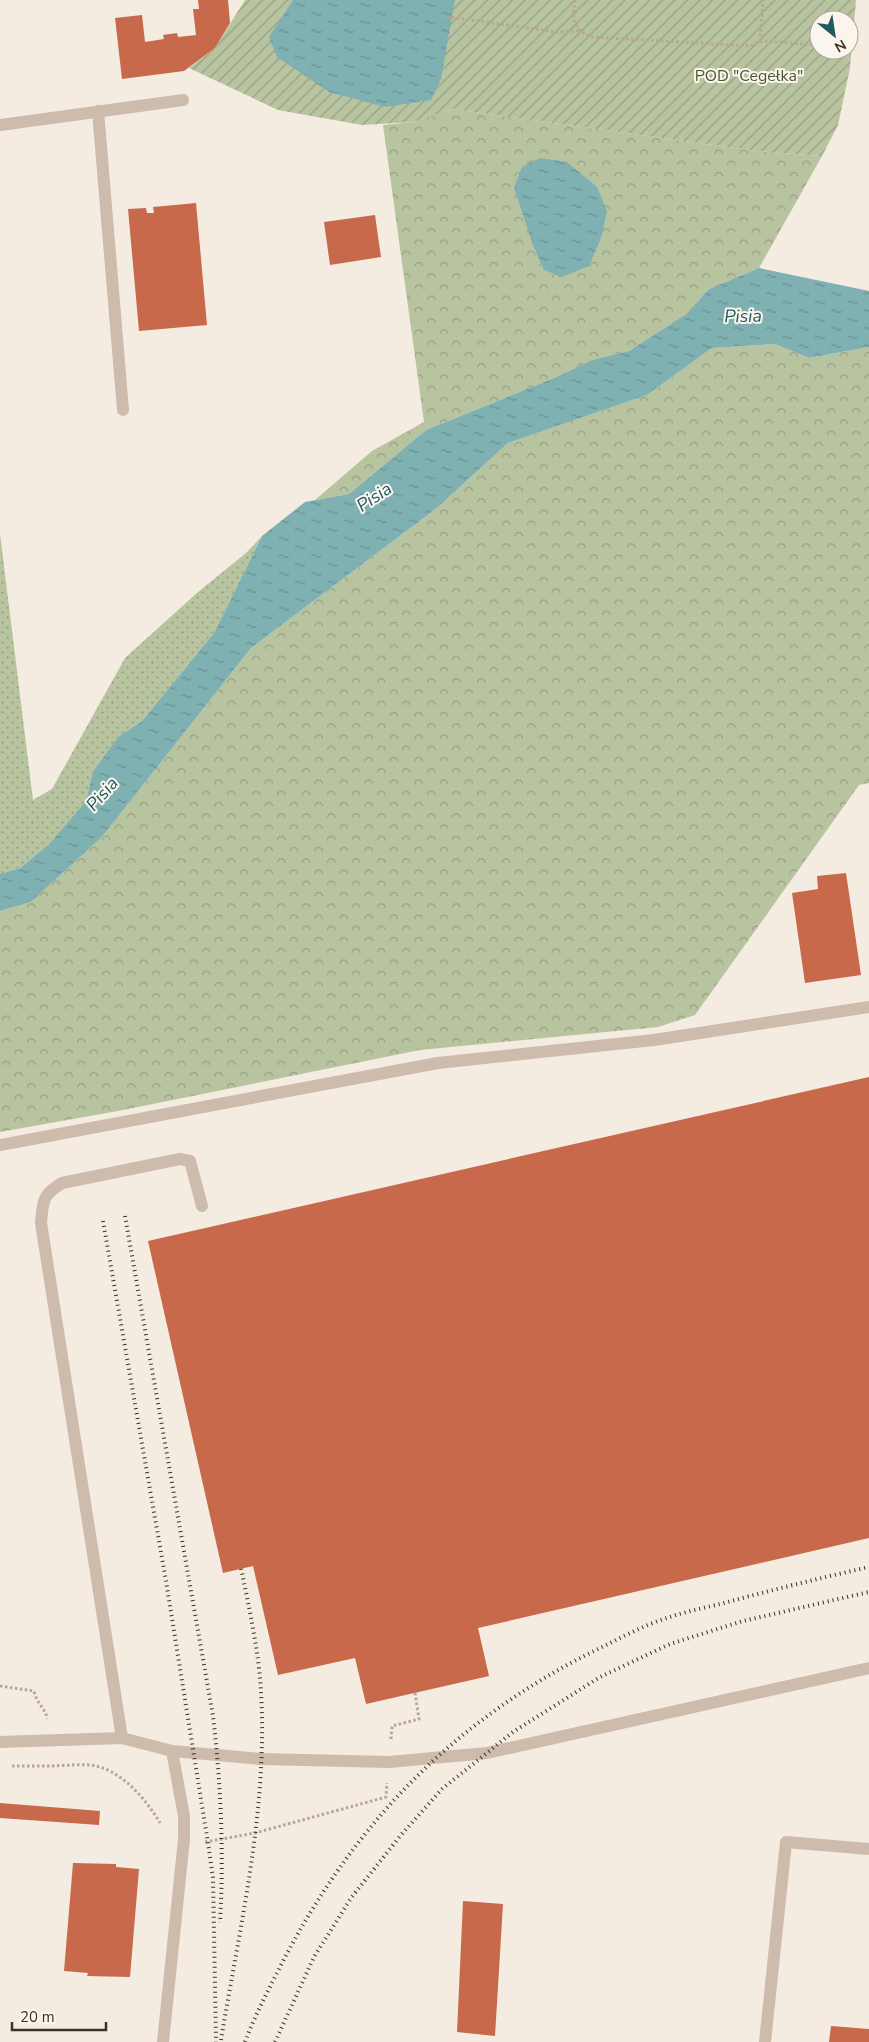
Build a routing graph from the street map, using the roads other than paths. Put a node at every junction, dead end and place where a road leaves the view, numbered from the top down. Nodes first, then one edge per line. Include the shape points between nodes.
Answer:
1 (183, 100) dead end
2 (98, 112) junction
3 (0, 125) edge
4 (124, 410) dead end
5 (869, 1007) edge
6 (0, 1145) edge
7 (202, 1206) dead end
8 (869, 1668) edge
9 (122, 1738) junction
10 (0, 1742) edge
11 (172, 1751) junction
12 (869, 1849) edge
13 (163, 2042) edge
14 (765, 2042) edge

1 - 2 lane
2 - 3 lane
2 - 4 lane
5 - 6 lane via 654,1040 438,1062
7 - 9 lane via 195,1171 190,1161 180,1159 62,1183 50,1190 43,1200 41,1223
8 - 11 lane via 486,1753 389,1762 261,1759
9 - 10 lane
9 - 11 lane
11 - 13 lane via 184,1816 184,1839
12 - 14 lane via 786,1842

